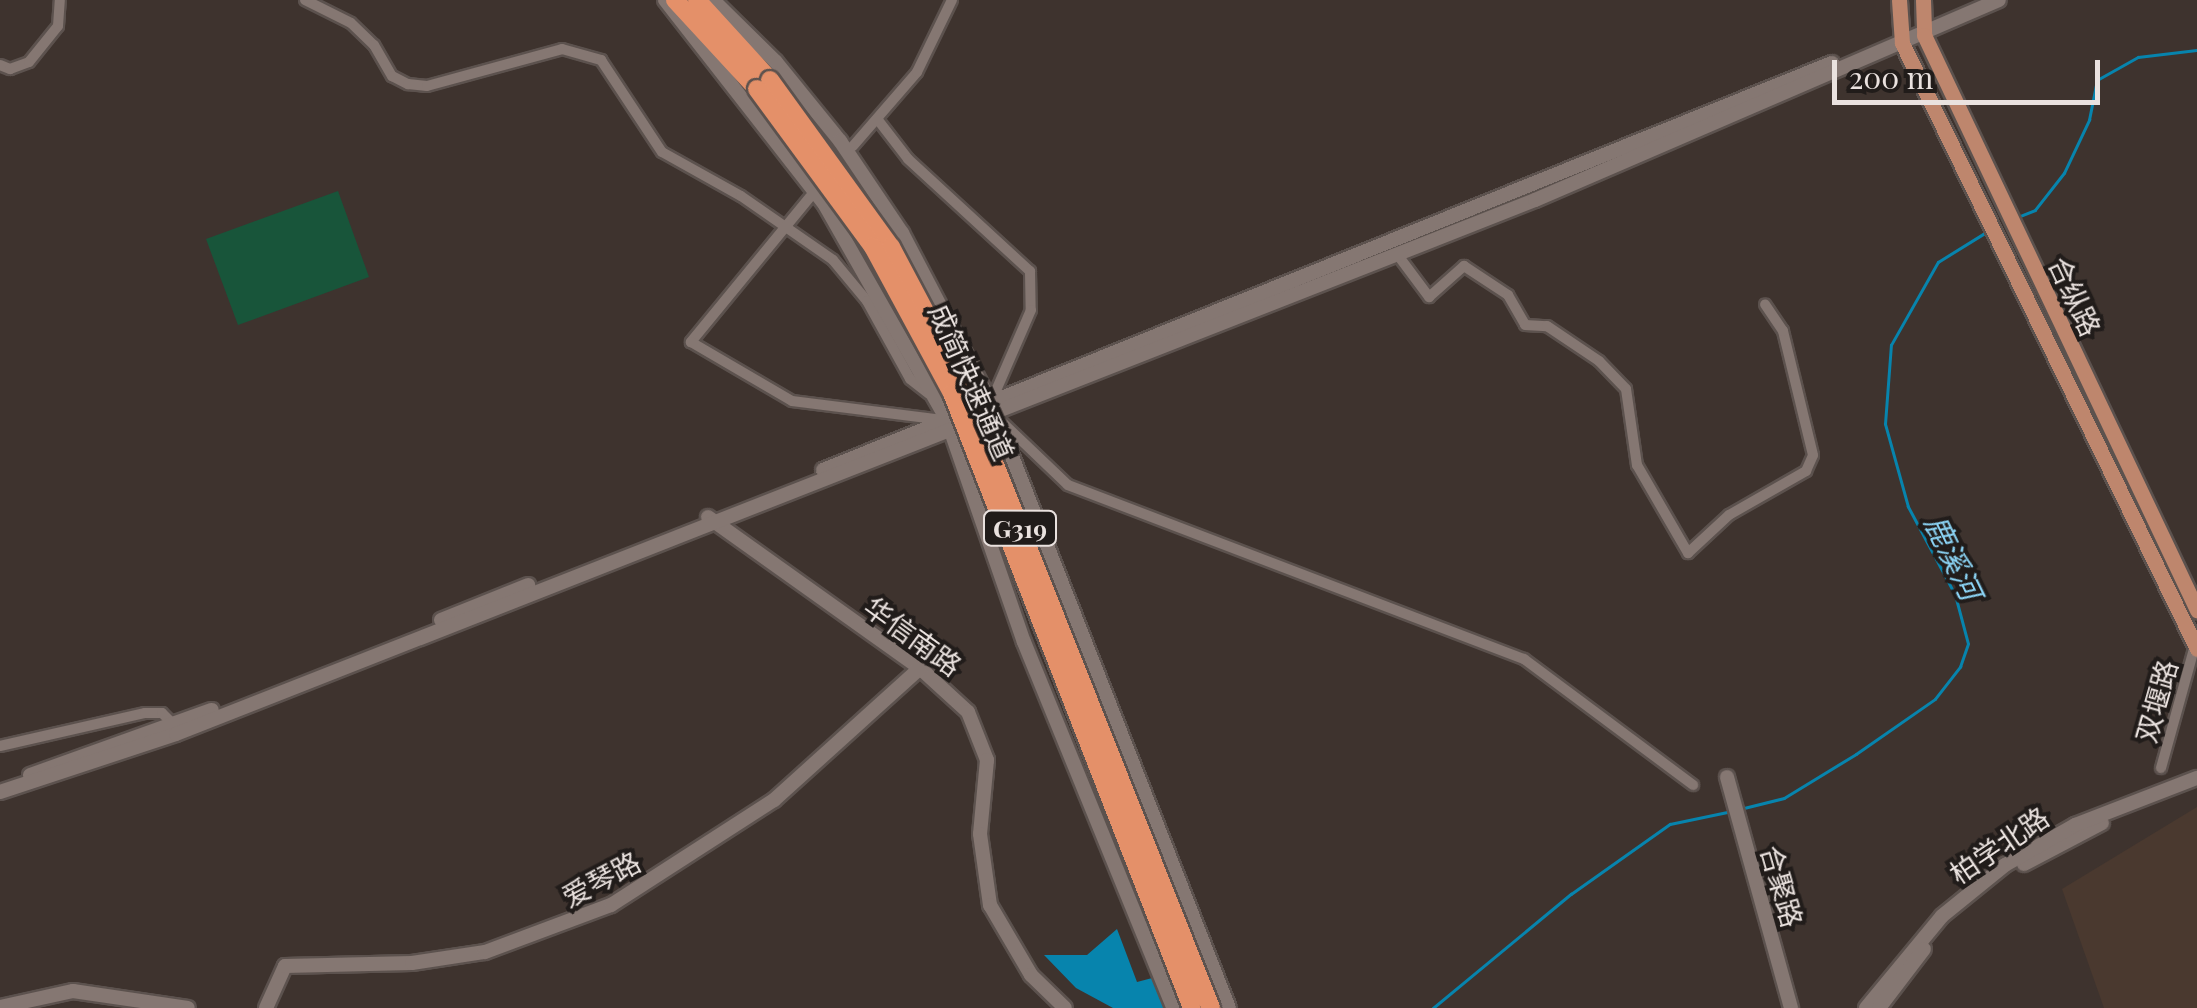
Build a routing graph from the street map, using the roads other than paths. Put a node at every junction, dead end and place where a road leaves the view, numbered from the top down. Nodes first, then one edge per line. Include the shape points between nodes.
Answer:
1 (60, 0) edge
2 (304, 0) edge
3 (664, 0) edge
4 (675, 0) edge
5 (697, 0) edge
6 (713, 0) edge
7 (952, 0) edge
8 (1899, 0) edge
9 (1924, 0) edge
10 (1931, 0) edge
11 (1980, 0) edge
12 (1999, 0) edge
13 (1926, 29) junction
14 (1904, 37) junction
15 (0, 65) edge
16 (764, 84) junction
17 (878, 120) junction
18 (854, 146) dead end
19 (810, 197) dead end
20 (786, 226) junction
21 (1398, 254) junction
22 (1765, 304) dead end
23 (934, 396) junction
24 (993, 408) junction
25 (949, 425) junction
26 (709, 520) junction
27 (2197, 610) edge
28 (2196, 647) edge
29 (920, 668) junction
30 (174, 724) junction
31 (0, 746) edge
32 (2161, 768) dead end
33 (1727, 777) dead end
34 (2197, 778) edge
35 (0, 782) edge
36 (1693, 785) dead end
37 (2197, 788) edge
38 (0, 792) edge
39 (0, 1007) edge
40 (188, 1008) edge
41 (266, 1008) edge
42 (1065, 1008) edge
43 (1173, 1008) edge
44 (1192, 1008) edge
45 (1211, 1008) edge
46 (1229, 1008) edge
47 (1791, 1008) edge
48 (1866, 1008) edge
49 (1879, 1008) edge

1 - 15 street via 58,26 29,62 10,69
2 - 20 street via 350,23 374,45 392,76 408,84 427,86 562,48 602,60 662,152
3 - 23 street via 824,206
4 - 16 highway, 成简快速通道 / G319
5 - 16 highway, 成简快速通道 / G319
6 - 24 street via 776,62 840,141 902,234
7 - 17 street via 917,72
8 - 14 main road
9 - 13 main road, 合纵路
10 - 13 street
11 - 13 street
12 - 13 street
13 - 14 street
13 - 27 main road, 合纵路
14 - 21 street
14 - 24 street
14 - 28 main road, 合纵路
16 - 44 highway, 成简快速通道 / G319, bridge via 873,246 952,392
16 - 45 highway, 成简快速通道 / G319, bridge via 891,247 961,379
17 - 18 street
17 - 24 street via 908,159 1030,271 1031,310
19 - 20 street
20 - 23 street via 848,276 910,379
20 - 25 street via 691,342 792,401
21 - 22 street via 1429,297 1464,266 1508,295 1525,325 1547,326 1600,361 1626,389 1637,465 1688,552 1729,515 1806,471 1813,455 1783,332
21 - 24 street
23 - 25 street
24 - 25 street
24 - 36 street via 1068,484 1524,659
24 - 46 street
25 - 26 street
25 - 43 street via 1024,642
26 - 29 street, 华信南路
26 - 30 street
26 - 38 street via 176,734
28 - 32 street, 双堰路
29 - 41 street, 爱琴路 via 774,800 611,905 486,952 284,966
29 - 42 street, 华信南路 via 979,730 988,773 980,834 990,905 1031,974
30 - 31 street via 162,713 145,713
30 - 35 street
33 - 47 street, 合聚路
34 - 48 street, 柏学北路 via 2076,825 2005,865 1942,916
37 - 49 street, 柏学北路 via 2102,823 2004,877 1944,926
39 - 40 street via 73,991

